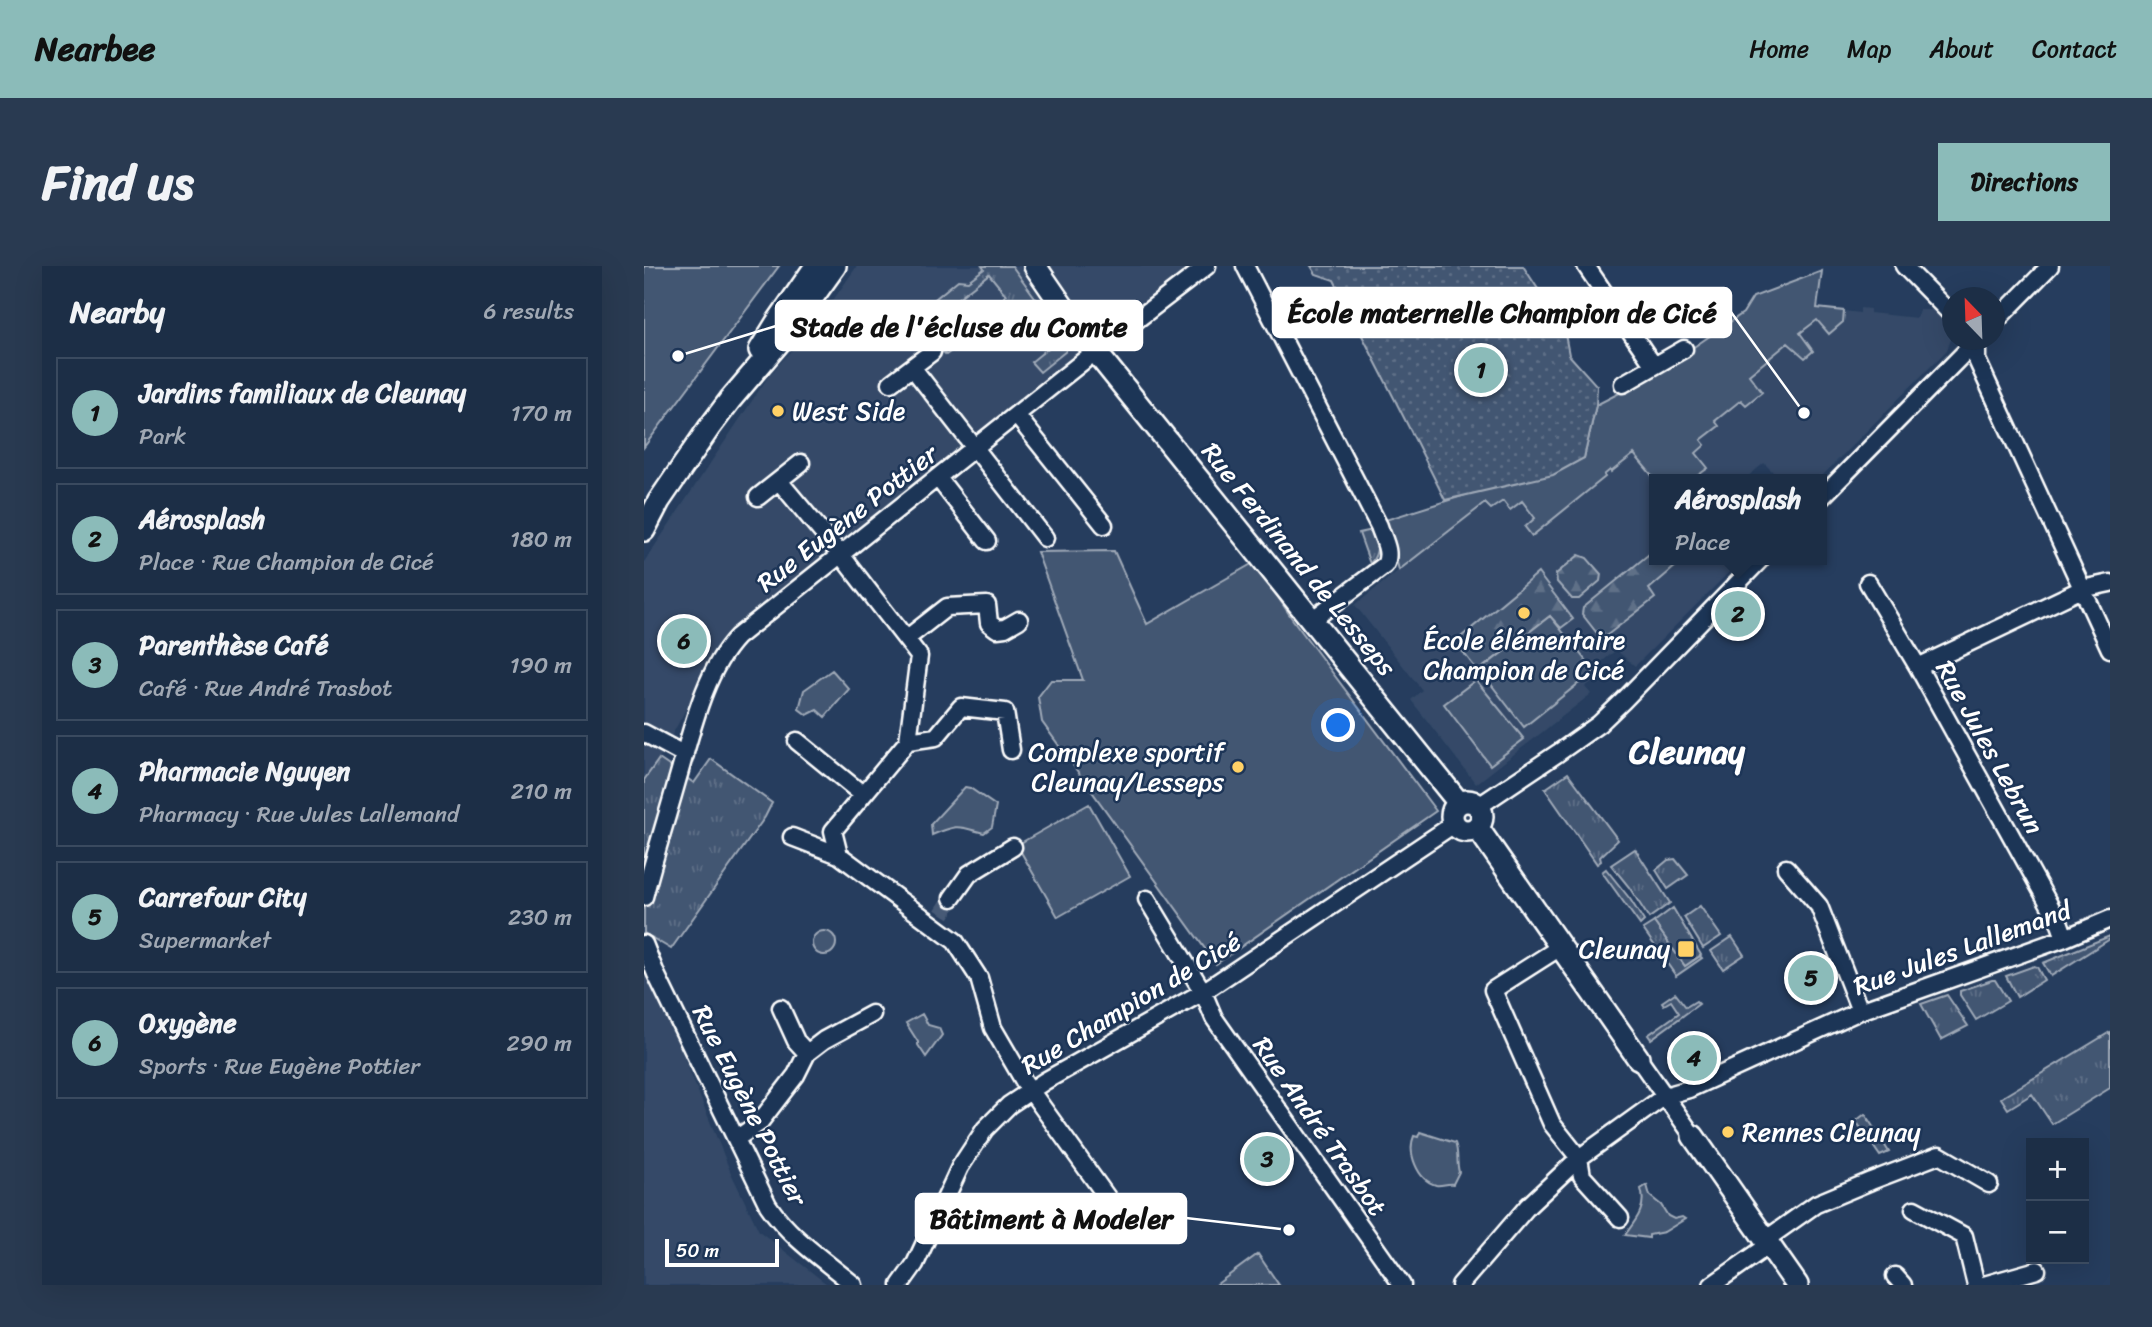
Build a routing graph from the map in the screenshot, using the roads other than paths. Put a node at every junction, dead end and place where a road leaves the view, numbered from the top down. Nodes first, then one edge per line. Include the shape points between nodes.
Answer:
1 (816, 266) edge
2 (835, 266) edge
3 (1035, 266) edge
4 (1207, 266) edge
5 (1245, 266) edge
6 (1586, 266) edge
7 (2050, 266) edge
8 (1913, 269) edge
9 (1942, 303) edge
10 (2005, 312) edge
11 (1684, 349) dead end
12 (1967, 350) edge
13 (1978, 350) edge
14 (1096, 351) junction
15 (932, 352) dead end
16 (1654, 366) junction
17 (912, 367) junction
18 (891, 383) dead end
19 (1623, 384) dead end
20 (730, 400) junction
21 (1017, 416) junction
22 (976, 448) junction
23 (801, 463) dead end
24 (937, 478) junction
25 (779, 481) junction
26 (1827, 492) edge
27 (758, 497) dead end
28 (651, 508) edge
29 (1104, 525) dead end
30 (644, 530) edge
31 (1045, 538) dead end
32 (987, 541) dead end
33 (841, 555) junction
34 (1755, 565) edge
35 (1868, 583) dead end
36 (2110, 583) edge
37 (2082, 589) junction
38 (1018, 620) dead end
39 (1312, 620) junction
40 (906, 639) junction
41 (2110, 649) edge
42 (1918, 667) junction
43 (644, 733) edge
44 (797, 741) dead end
45 (908, 741) junction
46 (1011, 750) dead end
47 (685, 755) junction
48 (862, 794) junction
49 (1467, 815) junction
50 (792, 837) dead end
51 (1013, 847) dead end
52 (839, 855) junction
53 (1786, 869) dead end
54 (644, 897) edge
55 (952, 898) tunnel mouth
56 (1147, 899) dead end
57 (2110, 919) edge
58 (2065, 938) junction
59 (644, 944) edge
60 (1562, 946) junction
61 (1203, 992) junction
62 (781, 1008) dead end
63 (1860, 1011) junction
64 (872, 1014) dead end
65 (807, 1053) junction
66 (1638, 1058) joint
67 (1030, 1091) junction
68 (1665, 1096) junction
69 (1693, 1136) joint
70 (737, 1139) junction
71 (1579, 1158) junction
72 (1989, 1184) dead end
73 (1914, 1209) dead end
74 (1119, 1214) dead end
75 (1620, 1218) dead end
76 (1767, 1243) junction
77 (2037, 1270) dead end
78 (854, 1285) edge
79 (900, 1285) edge
80 (1402, 1285) edge
81 (1460, 1285) edge
82 (1712, 1285) edge
83 (1797, 1285) edge
84 (1976, 1285) edge
85 (1984, 1285) edge

1 - 20 main road
2 - 20 main road via 787,333
3 - 14 main road, Rue Ferdinand de Lesseps
4 - 14 street, Rue Eugène Pottier
5 - 39 street via 1388,551 1385,565
6 - 16 street
7 - 10 street
8 - 9 street
11 - 16 street
12 - 26 street
13 - 37 street via 1978,360
14 - 21 street, Rue Eugène Pottier
14 - 39 main road, Rue Ferdinand de Lesseps
15 - 17 street
16 - 19 street
17 - 18 street
17 - 22 street
20 - 28 main road
21 - 22 street, Rue Eugène Pottier
21 - 29 street
22 - 24 street, Rue Eugène Pottier
22 - 31 street
23 - 25 street
24 - 32 street
24 - 33 street, Rue Eugène Pottier
25 - 27 street
25 - 33 street
28 - 30 main road
33 - 40 street
33 - 47 street, Rue Eugène Pottier via 727,647 706,689
34 - 49 street, Rue Champion de Cicé via 1599,723
35 - 42 street, Rue Jules Lebrun
36 - 37 street
37 - 41 street
37 - 42 street
38 - 40 street via 998,629 989,622 987,605 947,607
39 - 49 main road, Rue Ferdinand de Lesseps
40 - 45 street via 919,656
42 - 58 street, Rue Jules Lebrun
43 - 47 street
44 - 48 street
45 - 46 street via 936,737 961,707 1005,712
45 - 48 street
47 - 54 street, Rue Eugène Pottier
48 - 52 street via 833,831
49 - 60 main road, Rue Ferdinand de Lesseps
49 - 61 street, Rue Champion de Cicé
50 - 52 street
51 - 55 street via 969,874
52 - 67 street via 938,920 955,941 979,978 993,1028
53 - 63 street via 1819,906
56 - 61 street, Rue André Trasbot
57 - 58 street, Rue Jules Lallemand
58 - 63 street, Rue Jules Lallemand
59 - 70 street, Rue Eugène Pottier
60 - 66 main road, Rue Ferdinand de Lesseps
60 - 71 street via 1493,990 1552,1124
61 - 67 street, Rue Champion de Cicé
61 - 80 street, Rue André Trasbot via 1214,1018
62 - 65 street via 796,1041
63 - 68 street, Rue Jules Lallemand
64 - 65 street
65 - 70 street via 759,1123
66 - 68 street, Rue Ferdinand de Lesseps
67 - 74 street
67 - 79 street, Rue Champion de Cicé via 985,1129 960,1167 915,1264
68 - 69 street, Rue Ferdinand de Lesseps
68 - 71 street, Rue Jules Lallemand
69 - 76 main road, Rue Ferdinand de Lesseps
70 - 78 street, Rue Eugène Pottier via 779,1222
71 - 75 street via 1583,1177
71 - 81 street, Rue Jules Lallemand via 1528,1206
72 - 76 street via 1939,1155 1816,1204
73 - 84 street via 1964,1236
76 - 82 street
76 - 83 main road, Rue Ferdinand de Lesseps
77 - 85 street

